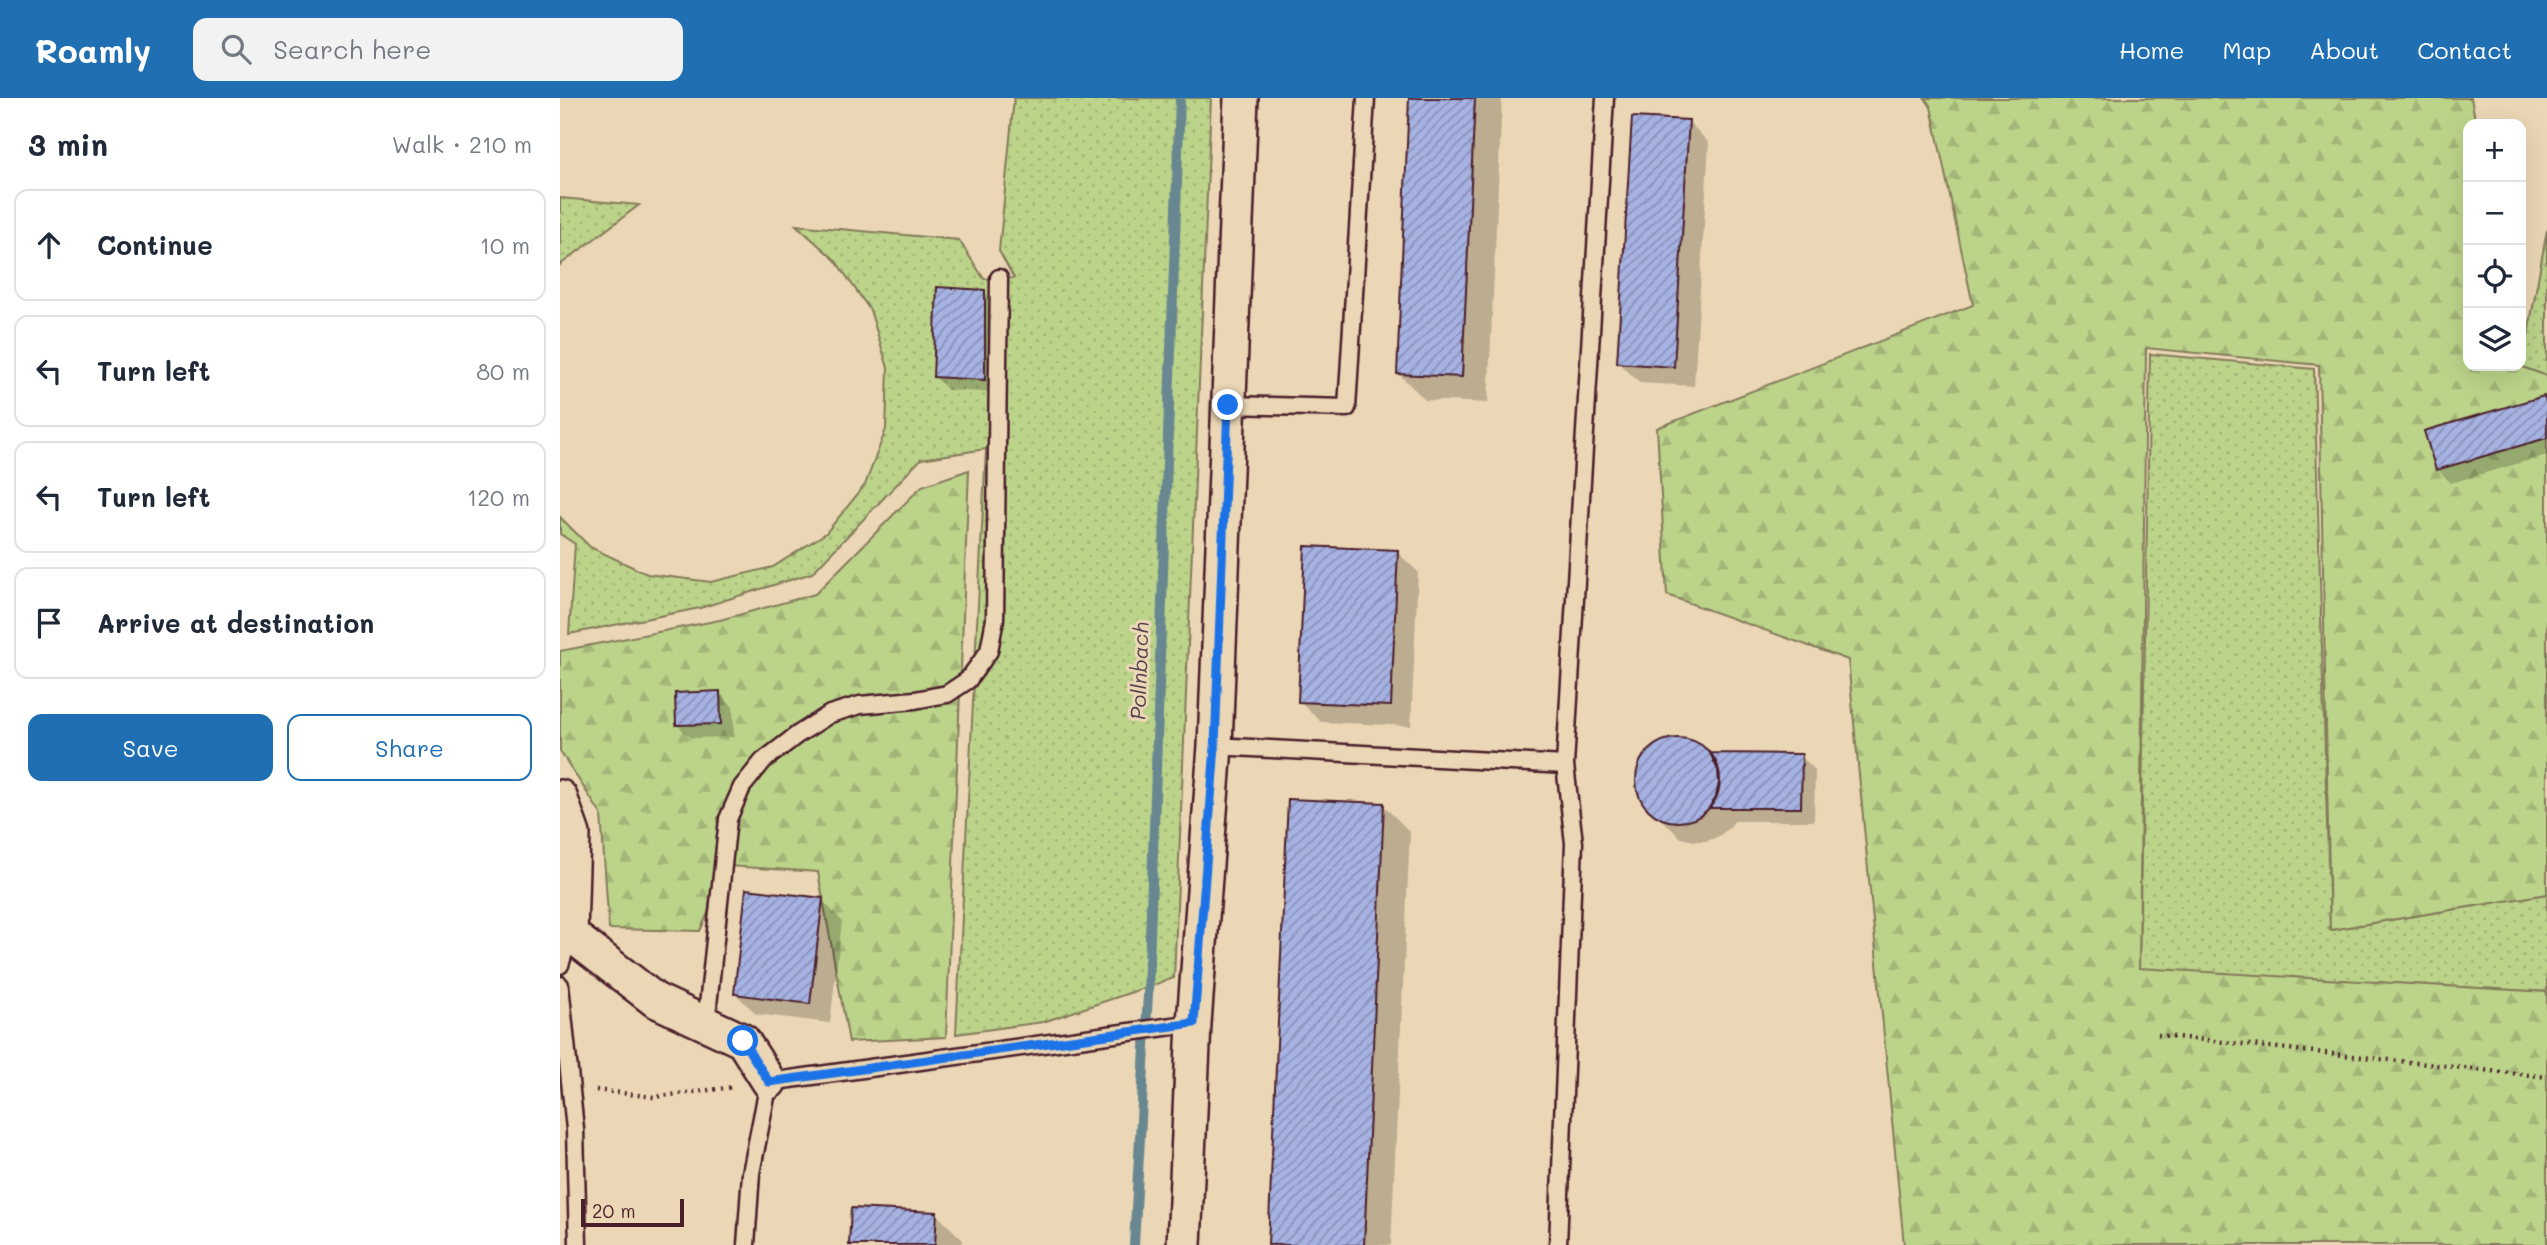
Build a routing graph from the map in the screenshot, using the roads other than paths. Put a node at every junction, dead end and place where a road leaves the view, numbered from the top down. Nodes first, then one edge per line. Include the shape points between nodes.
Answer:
1 (1241, 98) edge
2 (1366, 98) edge
3 (1605, 98) edge
4 (999, 278) dead end
5 (1228, 405) junction
6 (1215, 746) junction
7 (1565, 765) junction
8 (560, 797) edge
9 (565, 935) edge
10 (560, 965) edge
11 (560, 985) edge
12 (1194, 1023) junction
13 (706, 1024) junction
14 (769, 1082) junction
15 (578, 1245) edge
16 (746, 1245) edge
17 (1184, 1245) edge
18 (1558, 1245) edge

1 - 5 street
2 - 5 lane via 1348,408
3 - 7 lane
4 - 13 lane via 995,619 989,651 968,680 947,694 860,705 830,714 763,761 742,787 728,819
5 - 6 street
6 - 7 lane
6 - 12 street
7 - 18 lane via 1574,843
8 - 9 street via 573,834
9 - 10 lane
9 - 13 street via 655,1000
11 - 15 lane via 575,1129
12 - 14 lane
12 - 17 street
13 - 14 street via 743,1041
14 - 16 lane via 751,1173

